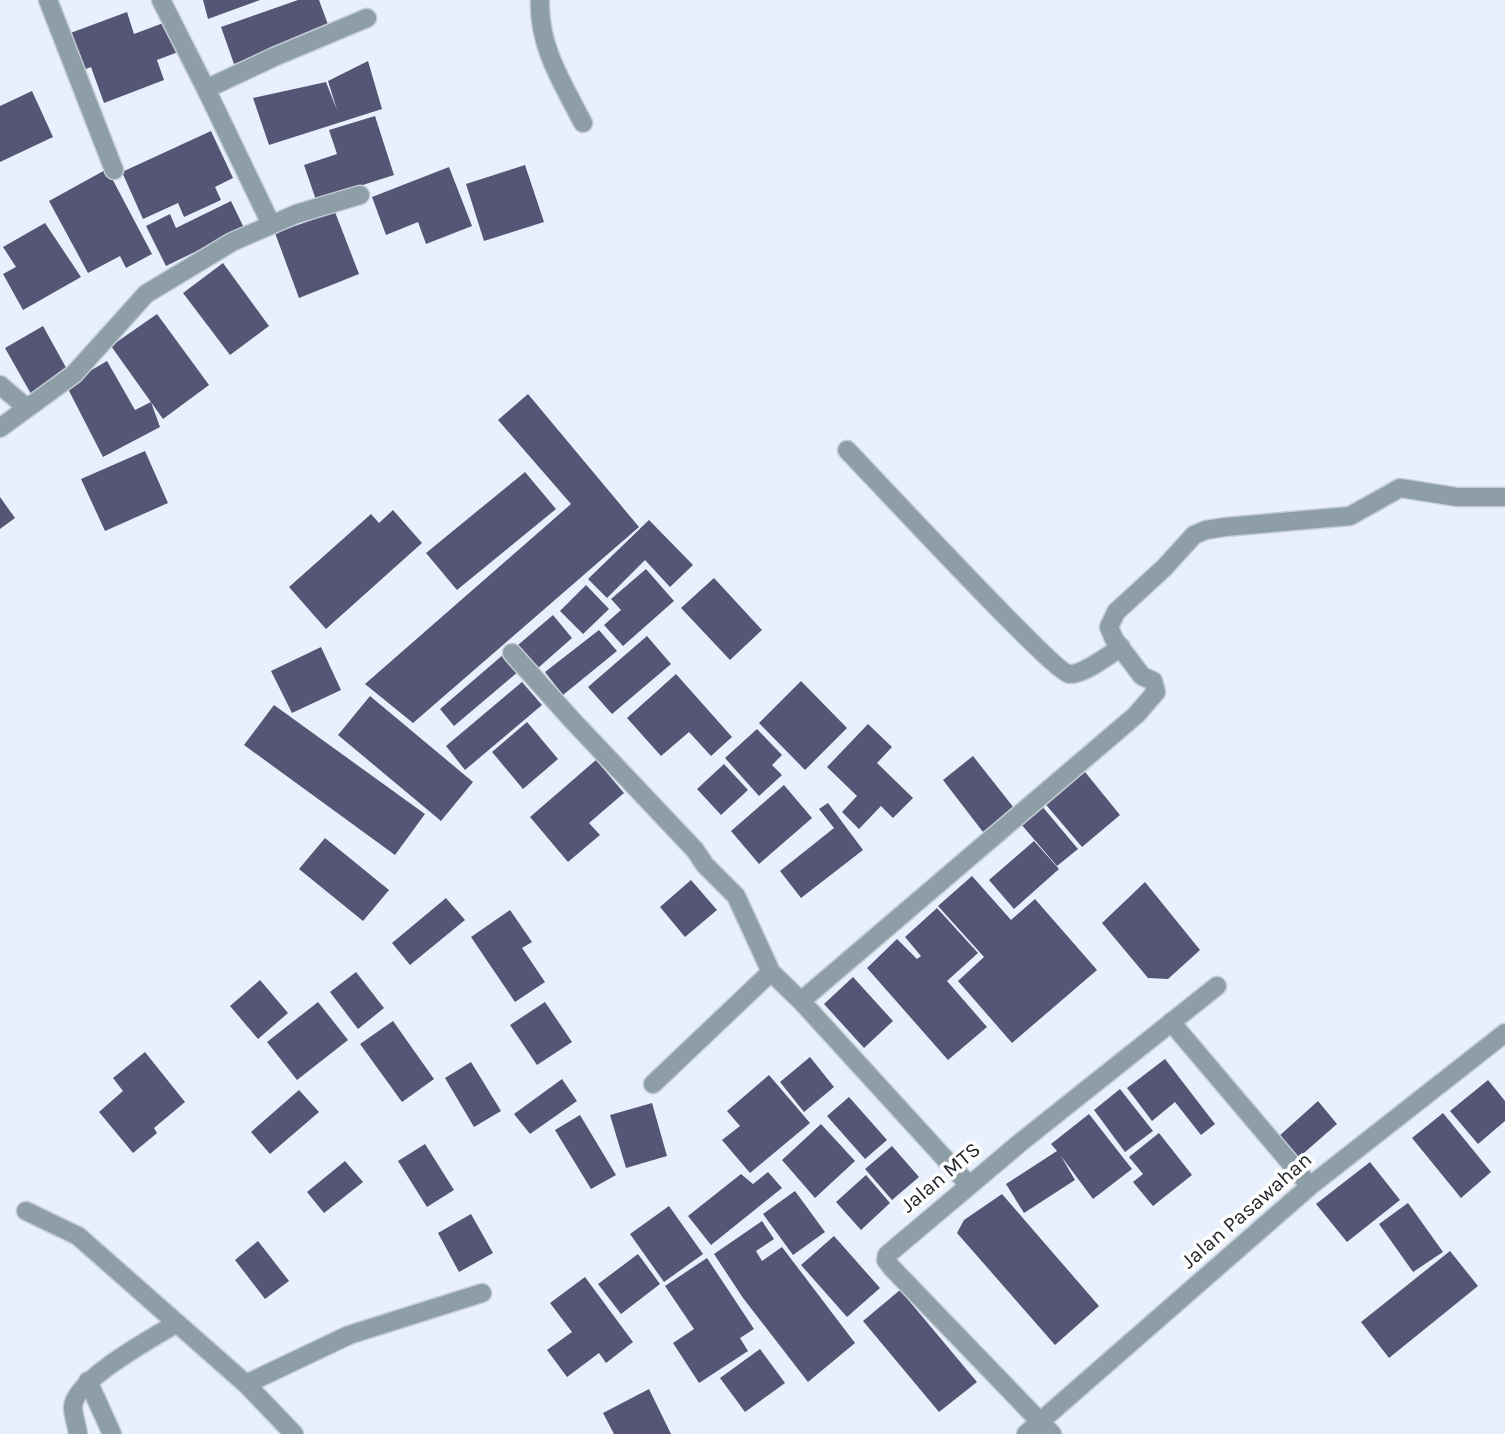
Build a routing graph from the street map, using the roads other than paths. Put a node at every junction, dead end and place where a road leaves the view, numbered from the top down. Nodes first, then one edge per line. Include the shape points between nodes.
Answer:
1 (48, 0) edge
2 (161, 0) edge
3 (540, 0) edge
4 (367, 18) dead end
5 (206, 89) junction
6 (583, 123) dead end
7 (114, 170) dead end
8 (360, 195) dead end
9 (271, 225) junction
10 (0, 385) edge
11 (27, 408) junction
12 (0, 428) edge
13 (847, 450) dead end
14 (1505, 496) edge
15 (1121, 647) junction
16 (512, 653) dead end
17 (771, 972) junction
18 (1217, 986) dead end
19 (801, 1001) junction
20 (1171, 1022) junction
21 (1505, 1032) edge
22 (653, 1084) dead end
23 (969, 1185) junction
24 (1310, 1186) junction
25 (26, 1211) dead end
26 (482, 1293) dead end
27 (177, 1323) junction
28 (88, 1381) junction
29 (246, 1384) junction
30 (1039, 1430) edge
31 (78, 1434) edge
32 (112, 1434) edge
33 (294, 1434) edge

1 - 7 street
2 - 5 street
3 - 6 street via 544,43
4 - 5 street
5 - 9 street
8 - 9 street
9 - 11 street via 232,242 146,294 74,374
10 - 11 street
11 - 12 street
13 - 15 street via 1063,671 1079,673
14 - 15 street via 1457,497 1400,488 1350,516 1206,530 1194,535 1116,612 1109,626
15 - 19 street via 1142,676 1153,681 1156,694 1148,704
16 - 17 street via 736,896
17 - 19 street
17 - 22 street
18 - 20 street, Jalan MTS
19 - 23 street
20 - 23 street, Jalan MTS
20 - 24 street
21 - 24 street, Jalan Pasawahan
23 - 30 street, Jalan MTS via 886,1260
24 - 30 street, Jalan Pasawahan
25 - 27 street via 78,1236
26 - 29 street via 349,1335
27 - 28 street
27 - 29 street
28 - 31 street via 73,1407
28 - 32 street
29 - 33 street

